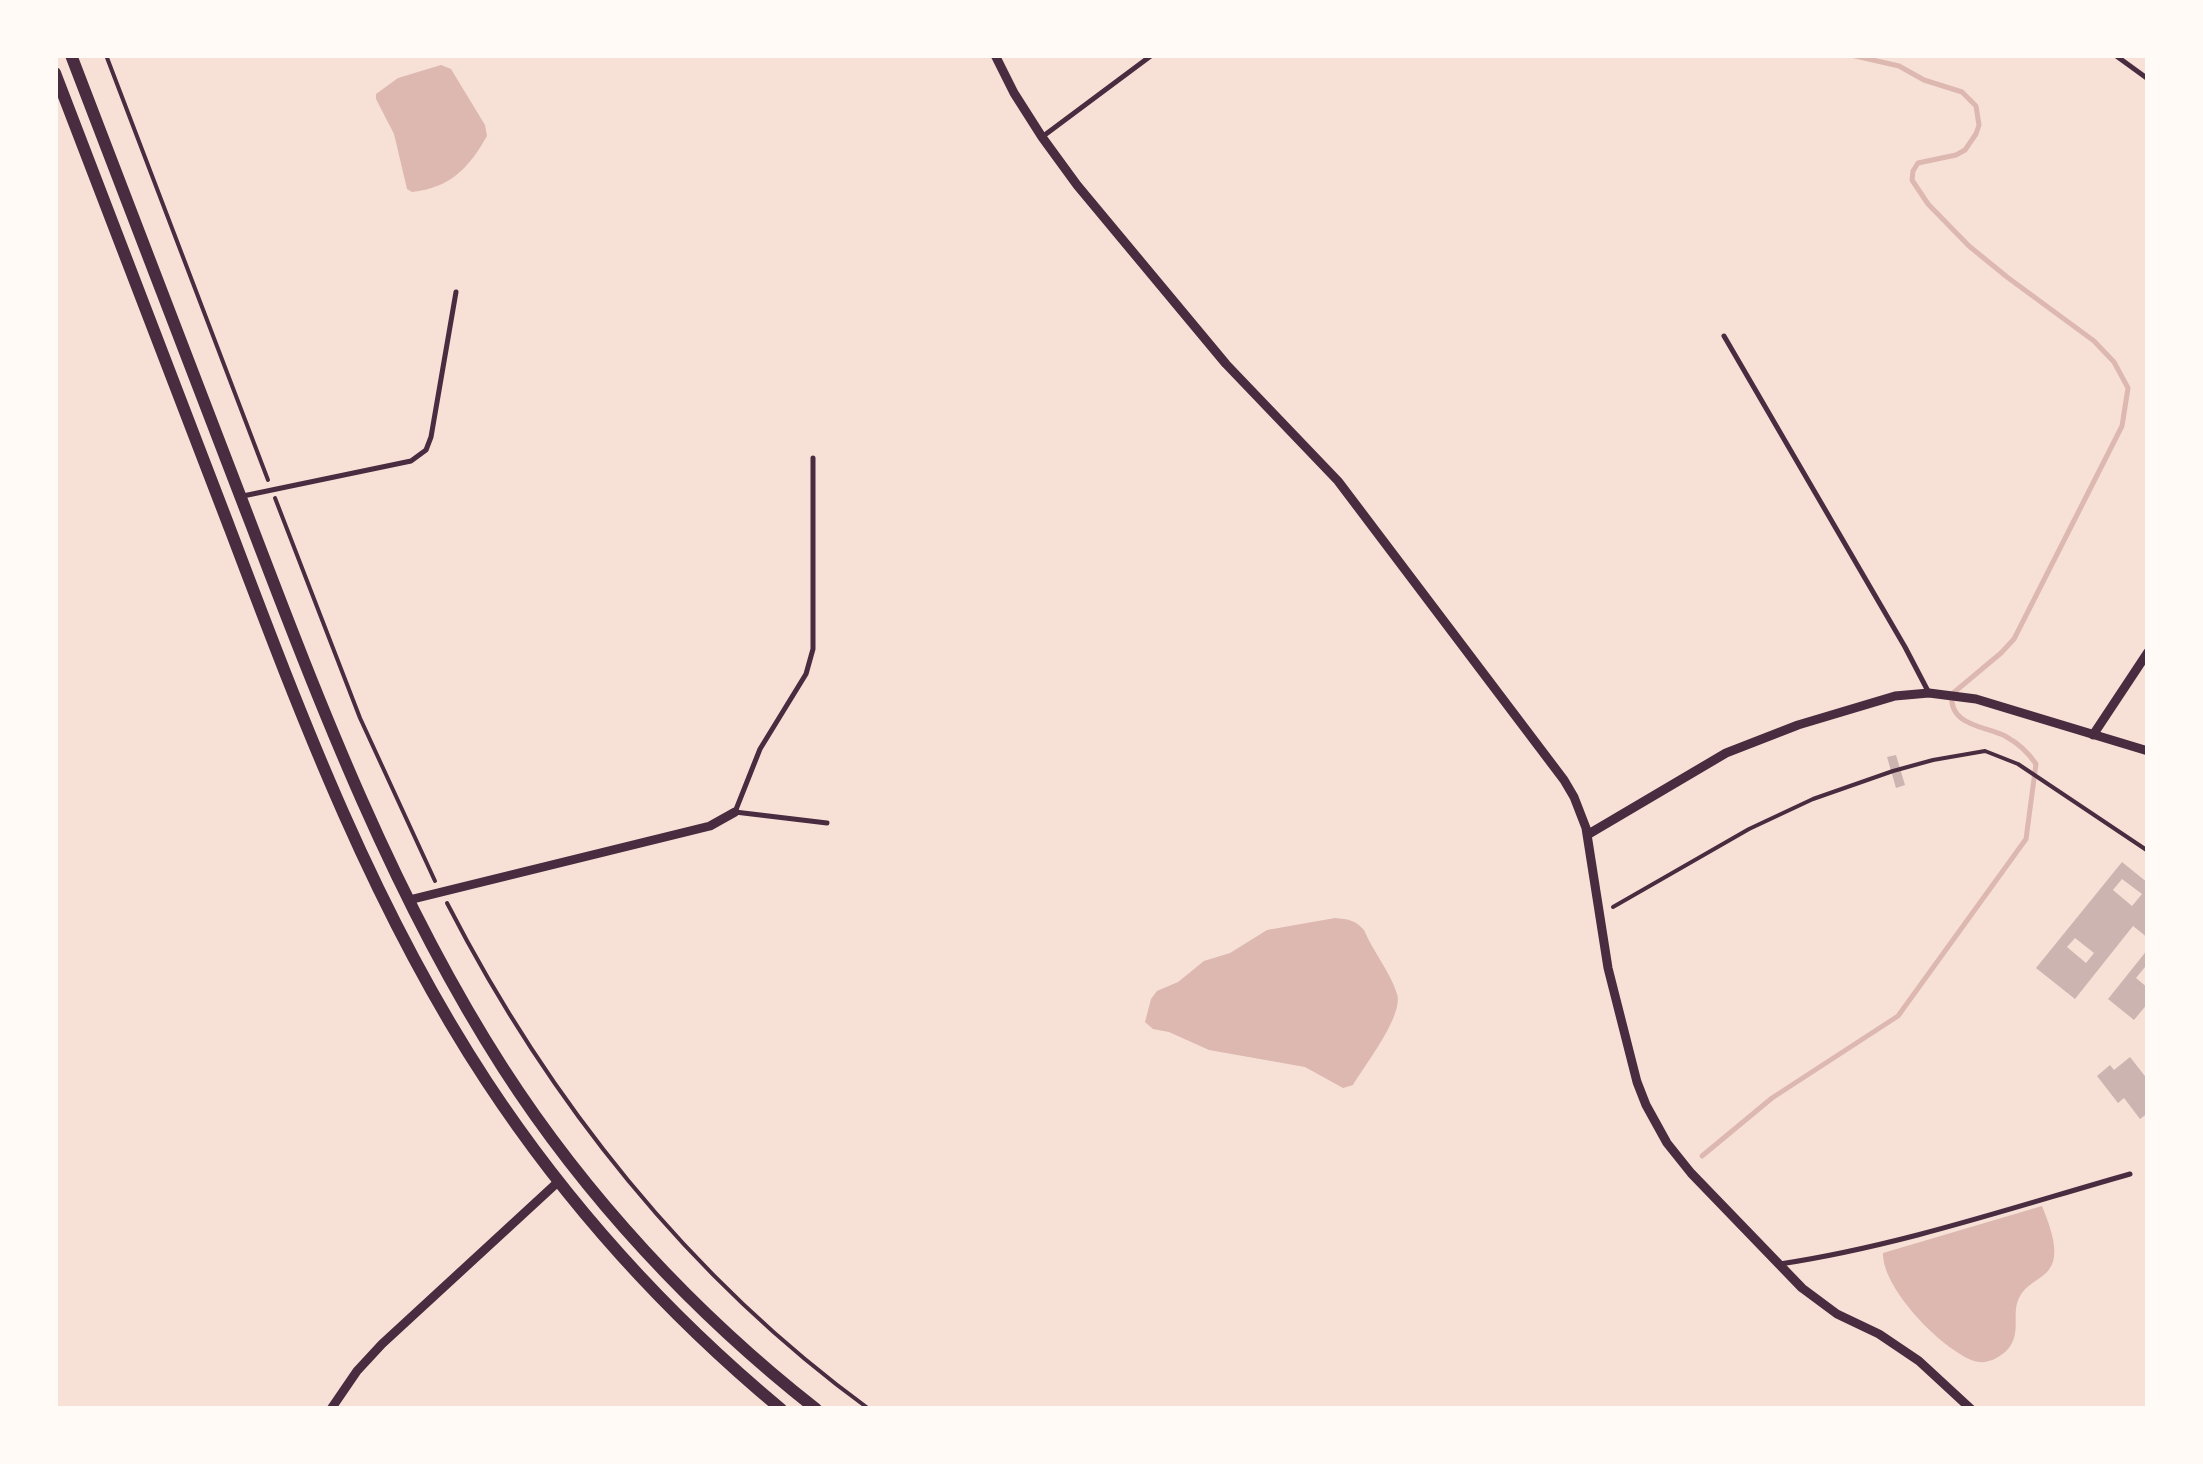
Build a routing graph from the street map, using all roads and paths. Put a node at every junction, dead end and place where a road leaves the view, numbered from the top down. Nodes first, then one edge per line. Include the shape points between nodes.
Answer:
1 (71, 55) edge
2 (106, 55) edge
3 (995, 55) edge
4 (1152, 55) edge
5 (2115, 55) edge
6 (55, 73) edge
7 (2148, 78) edge
8 (1042, 137) junction
9 (456, 292) dead end
10 (1724, 336) dead end
11 (813, 458) dead end
12 (272, 490) junction
13 (240, 496) junction
14 (2148, 652) edge
15 (1928, 693) junction
16 (2093, 735) junction
17 (2148, 751) edge
18 (736, 812) junction
19 (826, 823) dead end
20 (1588, 834) junction
21 (2148, 851) edge
22 (441, 892) junction
23 (409, 900) junction
24 (1600, 915) junction
25 (2130, 1174) dead end
26 (558, 1180) junction
27 (1777, 1264) junction
28 (331, 1409) edge
29 (781, 1409) edge
30 (816, 1409) edge
31 (869, 1409) edge
32 (1971, 1409) edge

1 - 13 main road
2 - 12 path
3 - 8 street
4 - 8 lane
5 - 7 lane
6 - 26 main road via 341,808 445,1013
8 - 20 street via 1226,364 1338,482 1564,780
9 - 12 lane via 432,437 422,455
10 - 15 lane
11 - 18 lane via 813,649 806,674 760,749
12 - 13 lane
12 - 22 path via 360,718
13 - 23 main road via 360,800
14 - 16 street
15 - 16 street via 1976,699
15 - 20 street via 1846,710 1726,752
16 - 17 street
18 - 19 lane
18 - 22 street via 710,826
20 - 24 street
21 - 24 path via 2018,764 1985,751 1906,767 1813,798
22 - 23 street
22 - 31 path via 530,1050 618,1169 731,1292
23 - 30 main road via 503,1068 583,1176 687,1294
24 - 27 street via 1637,1082 1657,1127
25 - 27 lane via 1835,1256
26 - 28 street via 382,1344
26 - 29 main road via 693,1331
27 - 32 street via 1828,1307 1919,1361

